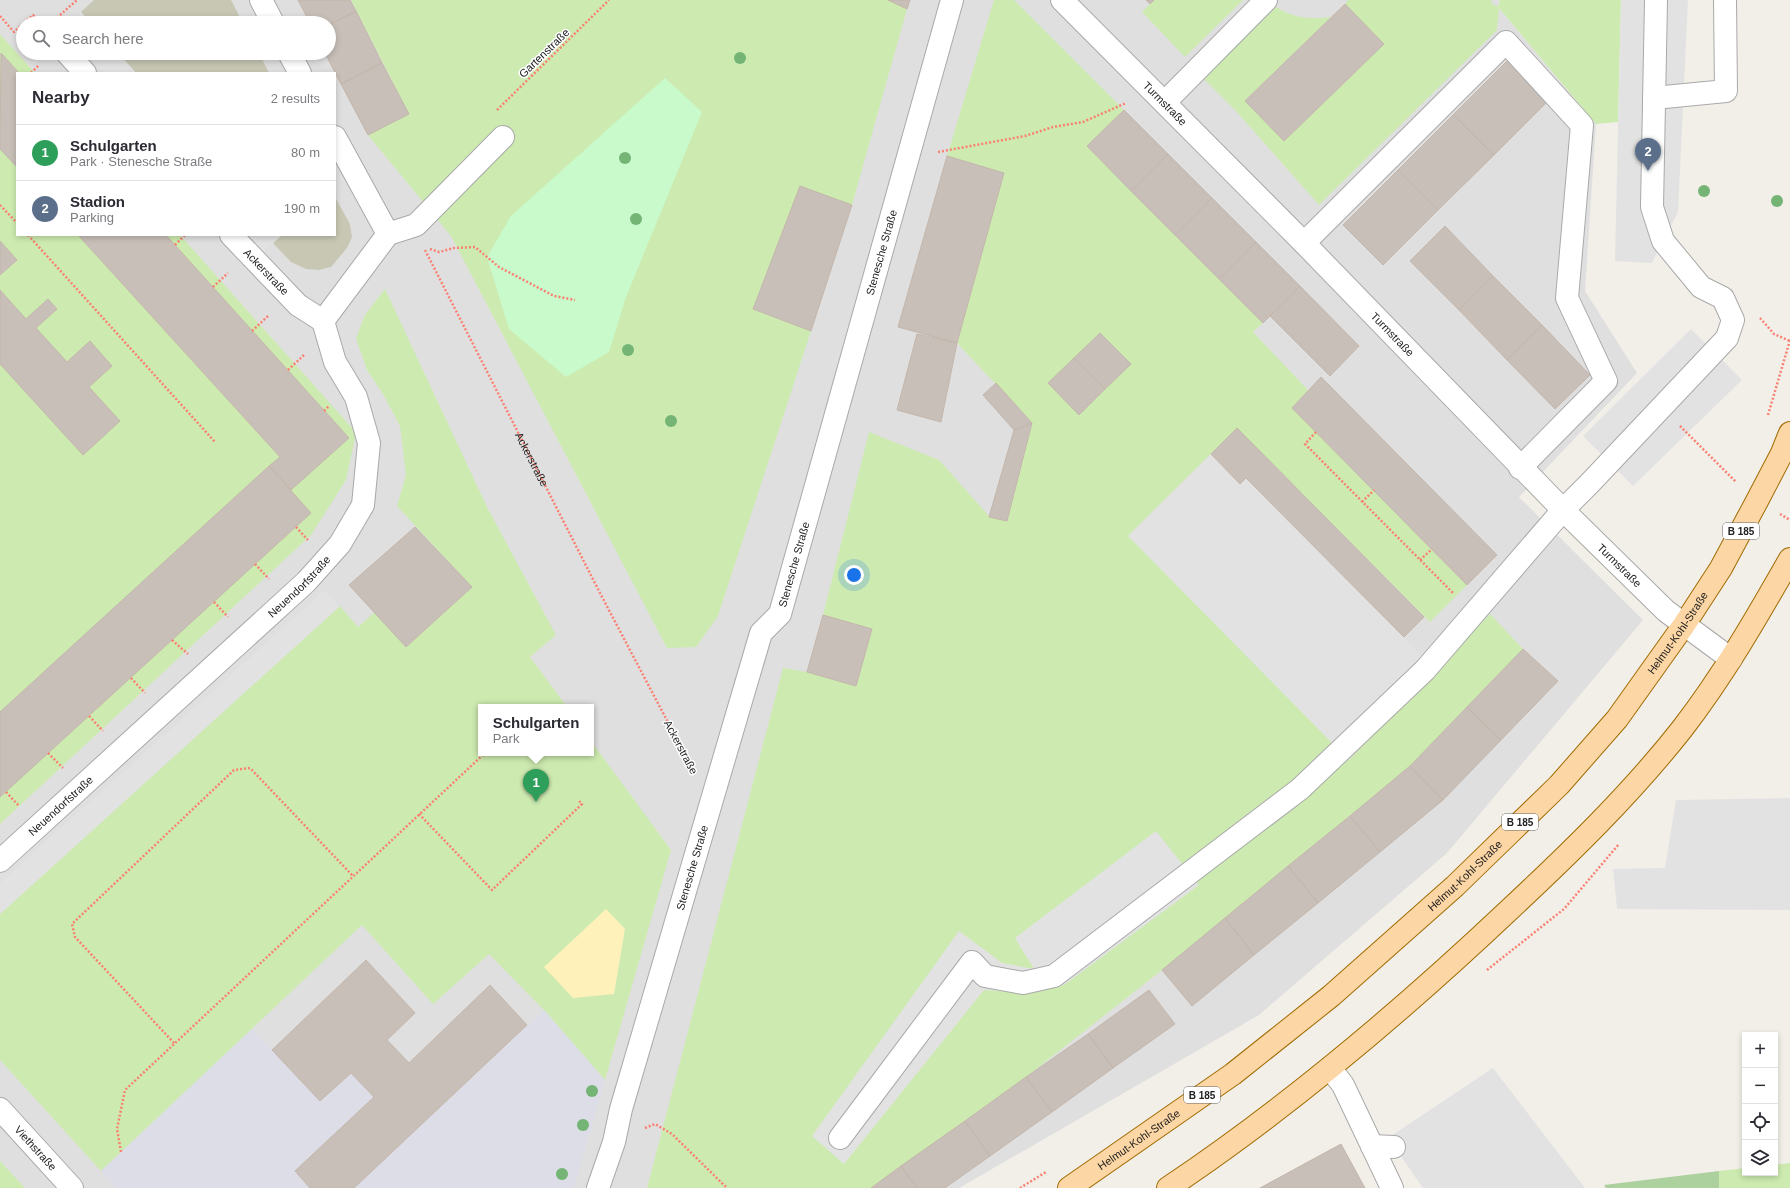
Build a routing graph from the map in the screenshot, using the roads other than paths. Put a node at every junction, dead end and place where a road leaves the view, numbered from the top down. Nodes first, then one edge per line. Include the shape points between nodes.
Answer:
1 (260, 0) edge
2 (952, 0) edge
3 (1062, 0) edge
4 (1266, 0) edge
5 (1656, 0) edge
6 (1725, 0) edge
7 (269, 16) edge
8 (73, 60) edge
9 (293, 60) edge
10 (84, 72) edge
11 (299, 72) edge
12 (1158, 95) junction
13 (1654, 98) junction
14 (503, 137) dead end
15 (336, 139) edge
16 (388, 234) junction
17 (232, 236) edge
18 (1304, 243) junction
19 (323, 321) junction
20 (1790, 433) edge
21 (1520, 468) junction
22 (1563, 510) junction
23 (1790, 559) edge
24 (1684, 626) junction
25 (1731, 659) junction
26 (0, 861) edge
27 (1330, 1068) junction
28 (0, 1109) edge
29 (840, 1138) dead end
30 (1372, 1146) junction
31 (1394, 1147) dead end
32 (72, 1188) edge
33 (598, 1188) edge
34 (1069, 1188) edge
35 (1168, 1188) edge
36 (1392, 1188) edge

1 - 7 street
2 - 33 street, Stenesche Straße via 780,614 761,633 621,1109 614,1142
3 - 12 street, Turmstraße
4 - 12 street
5 - 13 street
6 - 13 street via 1726,91
8 - 10 street
9 - 11 street
12 - 18 street, Turmstraße
13 - 22 street via 1652,207 1663,241 1701,287 1723,298 1733,320 1727,338
14 - 16 street via 416,225
15 - 16 street
16 - 19 street
17 - 19 street, Ackerstraße via 298,305
18 - 21 street, Turmstraße
18 - 21 street via 1506,42 1582,125 1567,298 1606,381
19 - 26 street, Neuendorfstraße via 335,362 356,396 369,443 364,504 340,544 306,582
20 - 24 main road, Helmut-Kohl-Straße / B 185 via 1721,568
21 - 22 street, Turmstraße
22 - 24 street, Turmstraße
22 - 29 street via 1425,670 1300,789 1054,976 1023,983 985,976 972,962
23 - 25 main road
24 - 25 street, Turmstraße
24 - 34 main road, Helmut-Kohl-Straße / B 185 via 1617,719 1559,785 1455,886 1332,996 1233,1074
25 - 27 main road via 1682,729 1642,776 1570,852 1397,1013
27 - 30 street via 1343,1085
27 - 35 main road via 1209,1161
28 - 32 street, Viethstraße
30 - 31 street
30 - 36 street

